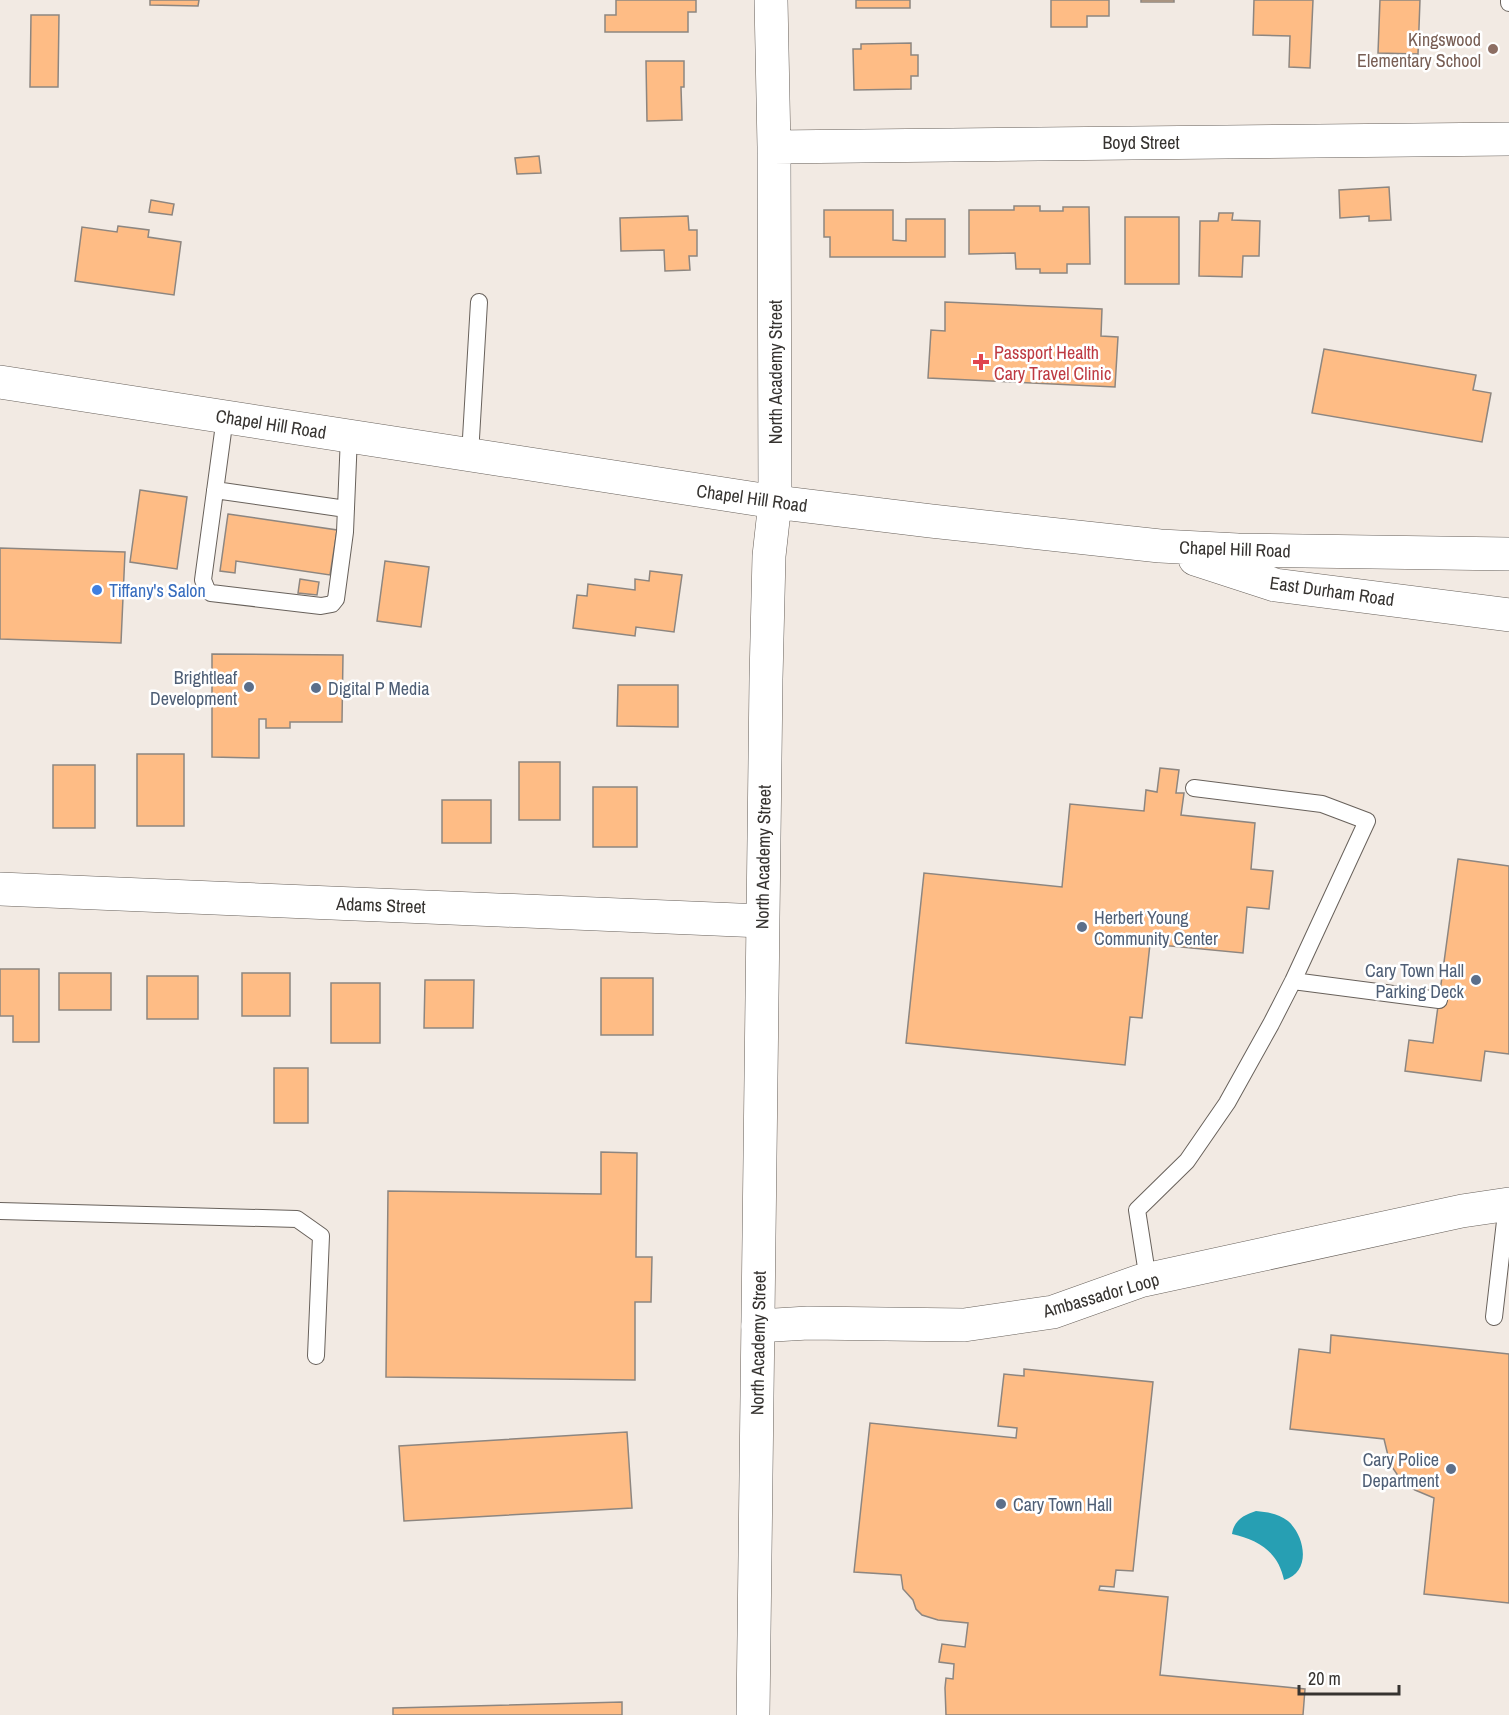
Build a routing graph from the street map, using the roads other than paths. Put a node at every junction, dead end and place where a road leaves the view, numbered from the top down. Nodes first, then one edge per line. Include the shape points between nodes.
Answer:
1 (771, 0) edge
2 (1509, 139) edge
3 (774, 147) junction
4 (479, 302) dead end
5 (0, 382) edge
6 (225, 417) junction
7 (350, 436) junction
8 (470, 455) junction
9 (215, 490) junction
10 (775, 502) junction
11 (346, 509) junction
12 (1160, 546) junction
13 (1509, 554) edge
14 (1509, 615) edge
15 (1194, 788) dead end
16 (0, 889) edge
17 (762, 921) junction
18 (1293, 981) junction
19 (1439, 1000) dead end
20 (1508, 1204) edge
21 (0, 1211) edge
22 (1148, 1280) junction
23 (1494, 1317) dead end
24 (758, 1326) junction
25 (316, 1356) dead end
26 (753, 1715) edge

1 - 3 street, North Academy Street
2 - 3 street, Boyd Street
3 - 10 street, North Academy Street
4 - 8 lane
5 - 6 street, Chapel Hill Road
6 - 7 street, Chapel Hill Road
6 - 9 lane
7 - 8 street, Chapel Hill Road
7 - 11 lane
8 - 10 street, Chapel Hill Road
9 - 11 lane
9 - 11 lane via 203,580 207,590 215,594 321,606 332,603 337,593
10 - 12 street, Chapel Hill Road
10 - 17 street, North Academy Street via 767,591
12 - 13 street, Chapel Hill Road
12 - 14 street, East Durham Road via 1275,585
15 - 18 lane via 1322,804 1367,822
16 - 17 street, Adams Street
17 - 24 street, North Academy Street
18 - 19 lane
18 - 22 lane via 1227,1103 1187,1161 1137,1210
20 - 22 street, Ambassador Loop
20 - 23 lane
21 - 25 lane via 297,1219 321,1236
22 - 24 street, Ambassador Loop via 1053,1312 964,1324
24 - 26 street, North Academy Street

